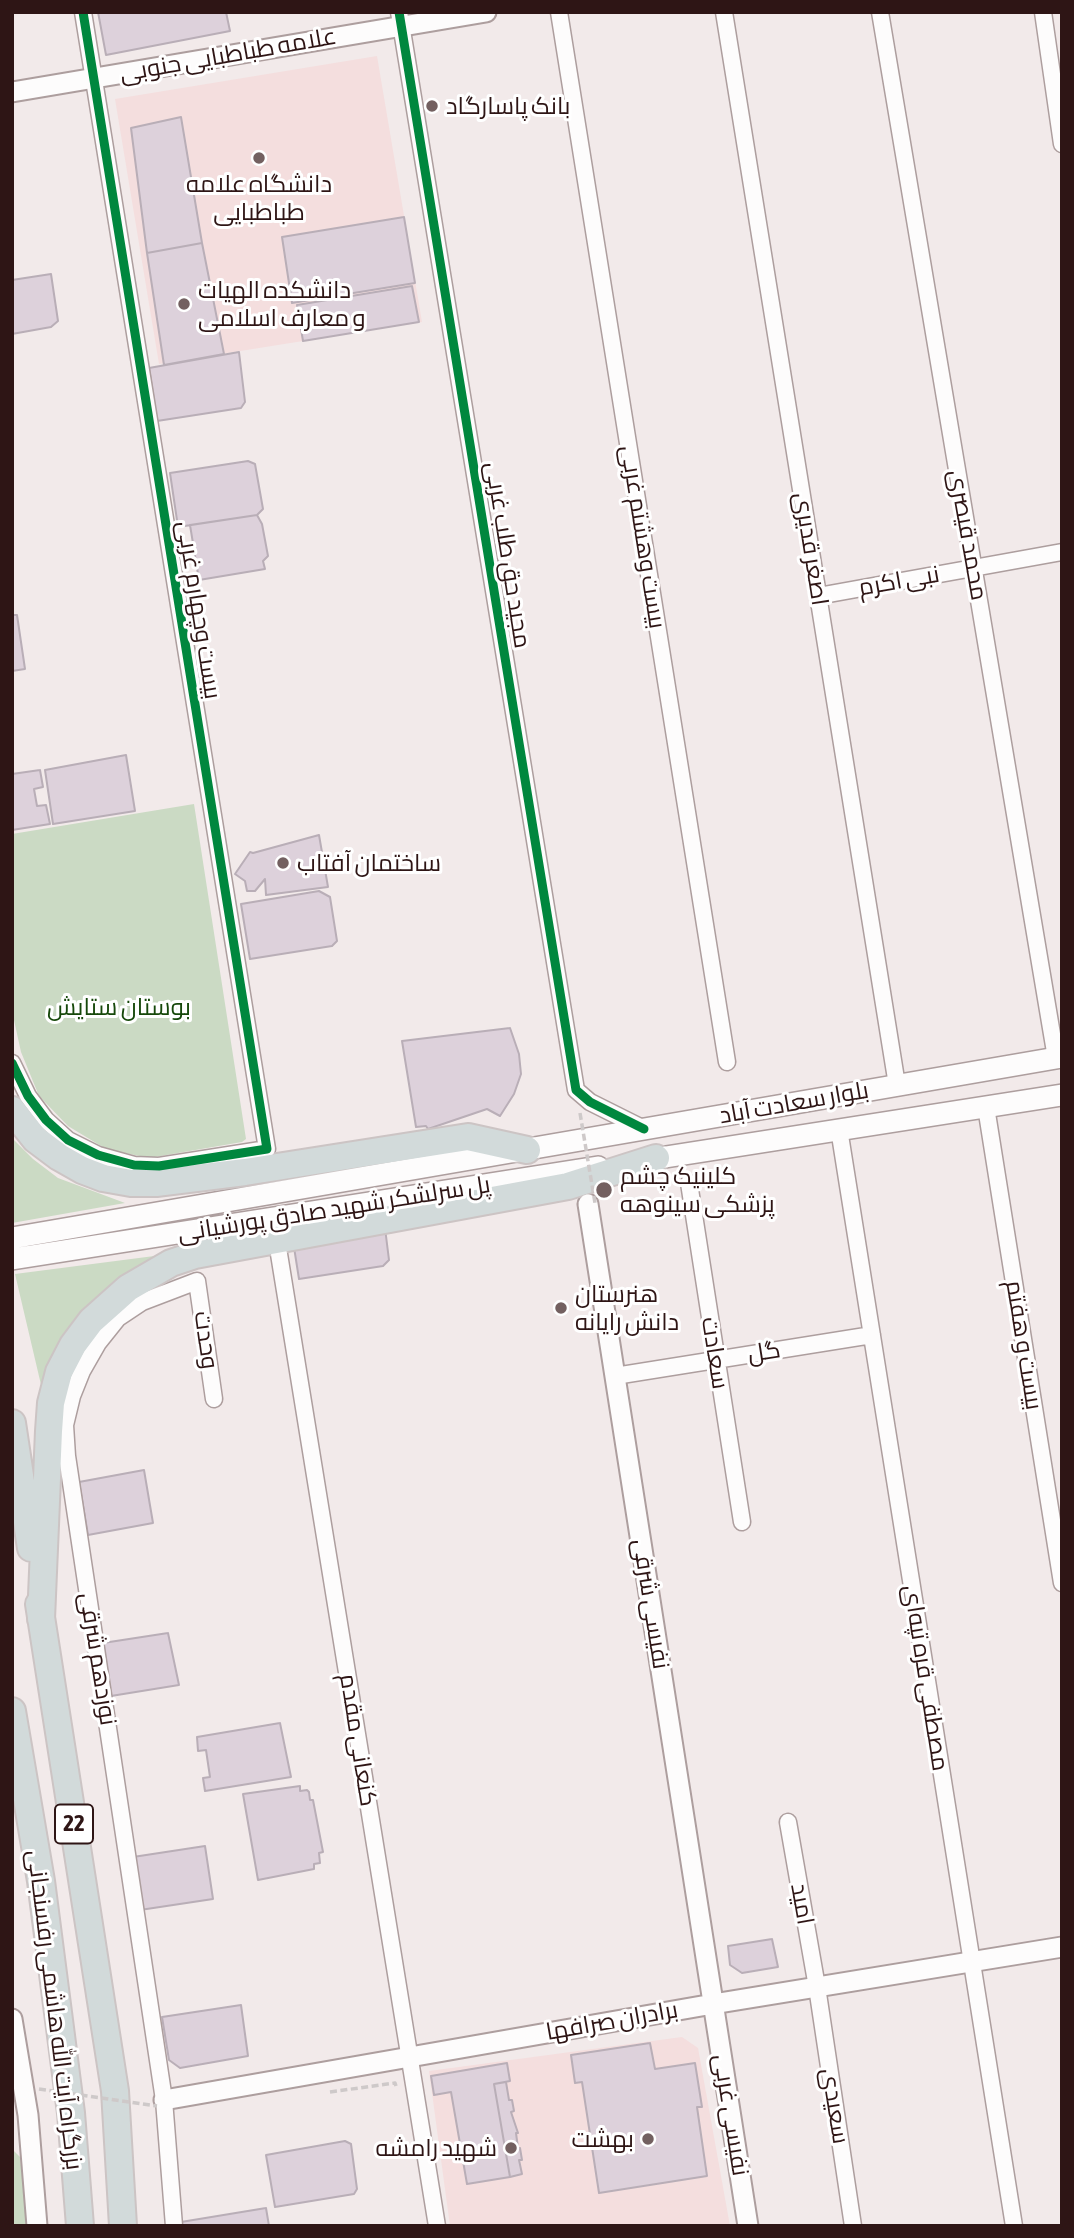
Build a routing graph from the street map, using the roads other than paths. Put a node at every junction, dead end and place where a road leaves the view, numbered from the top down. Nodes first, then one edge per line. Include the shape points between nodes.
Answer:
1 (83, 12) edge
2 (486, 12) edge
3 (559, 12) edge
4 (724, 12) edge
5 (880, 12) edge
6 (1043, 12) edge
7 (400, 19) edge
8 (94, 78) junction
9 (12, 92) edge
10 (1062, 144) edge
11 (1062, 552) edge
12 (974, 568) junction
13 (818, 596) junction
14 (1059, 1057) edge
15 (727, 1062) dead end
16 (12, 1063) edge
17 (897, 1086) junction
18 (1062, 1095) edge
19 (986, 1107) junction
20 (12, 1110) edge
21 (644, 1129) junction
22 (839, 1129) junction
23 (527, 1150) junction
24 (656, 1158) junction
25 (689, 1183) dead end
26 (592, 1203) road end
27 (12, 1238) edge
28 (279, 1255) dead end
29 (12, 1259) edge
30 (197, 1281) joint
31 (872, 1335) junction
32 (716, 1360) junction
33 (615, 1376) junction
34 (214, 1399) dead end
35 (12, 1423) edge
36 (741, 1522) dead end
37 (1062, 1583) edge
38 (41, 1619) junction
39 (12, 1711) edge
40 (788, 1822) dead end
41 (1062, 1947) edge
42 (971, 1962) junction
43 (817, 1987) junction
44 (713, 2004) junction
45 (12, 2019) edge
46 (409, 2057) junction
47 (161, 2103) junction
48 (20, 2122) edge
49 (37, 2226) edge
50 (80, 2226) edge
51 (123, 2226) edge
52 (174, 2226) edge
53 (437, 2226) edge
54 (748, 2226) edge
55 (853, 2226) edge
56 (1014, 2226) edge

1 - 8 street, بیست وچهارم غربی
2 - 7 street, علامه طباطبایی جنوبی
3 - 15 street, بیست وهشتم غربی
4 - 13 street, اصغر قدیری
5 - 12 street, محمد قیصری
6 - 10 street
7 - 8 street, علامه طباطبایی جنوبی
7 - 21 street, مجید حق طلب غربی via 576,1090
8 - 9 street, علامه طباطبایی جنوبی
8 - 16 street, بیست وچهارم غربی via 267,1149 159,1166 98,1155 46,1120
11 - 12 street, نبی اکرم
12 - 13 street, نبی اکرم
12 - 14 street, محمد قیصری
13 - 17 street, اصغر قدیری
14 - 17 main road, بلوار سعادت آباد
17 - 21 main road, بلوار سعادت آباد
18 - 19 main road, بلوار سعادت آباد
19 - 22 main road, بلوار سعادت آباد
19 - 37 street, بیست و هفتم
20 - 23 highway via 35,1139 59,1157 103,1178 131,1183 245,1172 468,1137
21 - 23 main road, بلوار سعادت آباد
22 - 24 main road, بلوار سعادت آباد
22 - 31 street, مصطفی قره تپه‌ای
23 - 27 main road, پل سرلشکر شهید صادق پورشیانی
24 - 29 main road, پل سرلشکر شهید صادق پورشیانی
24 - 38 highway via 568,1186 195,1255 128,1288 91,1321 59,1372 51,1403
25 - 32 street, سعادت
26 - 33 street, نفیسی شرقی
28 - 46 street, کنعانی مقدم
30 - 34 street, وحدت
30 - 47 street, نوزدهم شرقی via 142,1302 118,1318 82,1371 65,1425
31 - 32 street, گل
31 - 42 street, مصطفی قره تپه‌ای
32 - 33 street, گل
32 - 36 street, سعادت
33 - 44 street, نفیسی شرقی
35 - 38 highway, بزرگراه آیت الله هاشمی رفسنجانی / 22
38 - 51 highway, بزرگراه آیت الله هاشمی رفسنجانی / 22 via 115,2091
39 - 50 highway, بزرگراه آیت الله هاشمی رفسنجانی / 22 via 41,1881 71,2113
40 - 43 street, امید
41 - 42 street, برادران صرافها
42 - 43 street, برادران صرافها
42 - 56 street, مصطفی قره تپه‌ای
43 - 44 street, برادران صرافها
43 - 55 street, سعیدی
44 - 46 street, برادران صرافها
44 - 54 street, نفیسی غربی
45 - 48 street
46 - 47 street, برادران صرافها
46 - 53 street, کنعانی مقدم
47 - 52 street, نوزدهم شرقی
48 - 49 street

